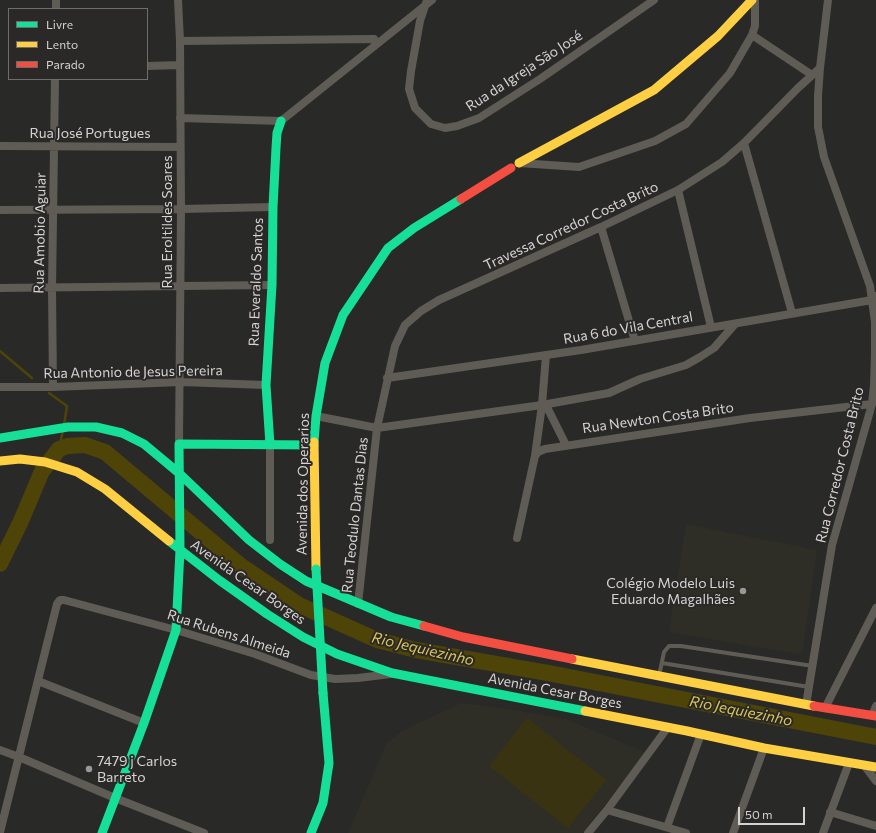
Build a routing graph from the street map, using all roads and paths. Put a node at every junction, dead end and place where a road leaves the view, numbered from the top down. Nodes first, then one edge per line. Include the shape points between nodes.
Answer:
1 (178, 0) edge
2 (654, 0) edge
3 (752, 0) edge
4 (755, 0) edge
5 (828, 0) edge
6 (429, 2) edge
7 (752, 35) junction
8 (374, 38) dead end
9 (180, 41) junction
10 (148, 66) edge
11 (180, 66) junction
12 (820, 68) junction
13 (812, 75) junction
14 (55, 80) edge
15 (180, 118) junction
16 (281, 121) junction
17 (744, 143) junction
18 (0, 146) edge
19 (54, 146) junction
20 (180, 147) junction
21 (515, 166) junction
22 (678, 190) junction
23 (273, 207) junction
24 (181, 209) junction
25 (0, 210) edge
26 (52, 210) junction
27 (601, 227) junction
28 (272, 285) junction
29 (180, 286) junction
30 (0, 288) edge
31 (52, 288) junction
32 (874, 298) edge
33 (792, 313) junction
34 (735, 324) junction
35 (711, 327) junction
36 (635, 341) junction
37 (546, 355) junction
38 (387, 378) junction
39 (180, 382) junction
40 (266, 385) junction
41 (0, 386) edge
42 (53, 387) junction
43 (875, 393) edge
44 (872, 404) junction
45 (544, 405) junction
46 (316, 416) junction
47 (377, 428) junction
48 (0, 438) edge
49 (180, 444) junction
50 (270, 445) junction
51 (314, 445) junction
52 (566, 445) junction
53 (535, 456) junction
54 (0, 461) edge
55 (180, 474) junction
56 (517, 538) dead end
57 (270, 540) dead end
58 (180, 550) junction
59 (358, 604) junction
60 (876, 608) edge
61 (176, 630) junction
62 (662, 663) junction
63 (813, 666) junction
64 (392, 674) junction
65 (659, 676) junction
66 (38, 681) junction
67 (810, 688) junction
68 (806, 705) junction
69 (876, 706) edge
70 (824, 708) junction
71 (874, 716) edge
72 (144, 723) junction
73 (668, 727) junction
74 (701, 734) junction
75 (764, 748) junction
76 (0, 750) edge
77 (19, 757) junction
78 (849, 763) junction
79 (864, 765) junction
80 (876, 768) edge
81 (876, 781) edge
82 (116, 798) junction
83 (607, 810) junction
84 (830, 812) junction
85 (876, 826) edge
86 (667, 827) junction
87 (0, 832) edge
88 (102, 833) edge
89 (204, 833) edge
90 (311, 833) edge
91 (588, 833) edge
92 (686, 833) edge
93 (734, 833) edge
94 (823, 833) edge

1 - 9 street, Rua Eroltildes Soares
2 - 6 street, Rua da Igreja São José via 479,118 445,128 431,124 415,108 410,90 420,21
3 - 21 main road, Avenida dos Operarios via 718,36 654,90
4 - 7 street via 755,26
5 - 12 street, Rua Corredor Costa Brito
6 - 16 street
7 - 13 street
7 - 21 street via 730,73 686,124 655,141 579,167
8 - 9 street
9 - 11 street, Rua Eroltildes Soares
10 - 11 street
11 - 15 street, Rua Eroltildes Soares
12 - 13 street, Travessa Corredor Costa Brito
12 - 32 street, Rua Corredor Costa Brito via 818,127 824,157
13 - 17 street, Travessa Corredor Costa Brito
14 - 19 street, Rua Amobio Aguiar
15 - 16 street
15 - 20 street, Rua Eroltildes Soares
16 - 23 main road, Rua Everaldo Santos via 277,133
17 - 22 street, Travessa Corredor Costa Brito via 722,162
17 - 33 street
18 - 19 street, Rua José Portugues
19 - 20 street, Rua José Portugues
19 - 26 street, Rua Amobio Aguiar
20 - 24 street, Rua Eroltildes Soares
21 - 46 main road, Avenida dos Operarios via 414,228 388,248 343,315 325,363
22 - 27 street, Travessa Corredor Costa Brito
22 - 35 street
23 - 24 street
23 - 28 main road, Rua Everaldo Santos
24 - 26 street
24 - 29 street, Rua Eroltildes Soares
25 - 26 street
26 - 31 street, Rua Amobio Aguiar
27 - 36 street
27 - 38 street, Travessa Corredor Costa Brito via 439,300 421,311 405,325 395,346
28 - 29 street
28 - 40 main road, Rua Everaldo Santos
29 - 31 street
29 - 39 street, Rua Eroltildes Soares
30 - 31 street
31 - 42 street, Rua Amobio Aguiar
32 - 33 street, Rua 6 do Vila Central
32 - 43 street, Rua Corredor Costa Brito
33 - 34 street, Rua 6 do Vila Central
34 - 35 street, Rua 6 do Vila Central
34 - 45 street via 714,348 686,364 640,379 610,393
35 - 36 street, Rua 6 do Vila Central
36 - 37 street, Rua 6 do Vila Central
37 - 38 street, Rua 6 do Vila Central
37 - 45 street
38 - 47 street, Travessa Corredor Costa Brito
39 - 40 street, Rua Antonio de Jesus Pereira
39 - 42 street, Rua Antonio de Jesus Pereira
39 - 49 street, Rua Eroltildes Soares
40 - 50 main road, Rua Everaldo Santos
41 - 42 street, Rua Antonio de Jesus Pereira
43 - 44 street, Rua Corredor Costa Brito
44 - 52 street, Rua Newton Costa Brito via 750,418
44 - 63 street, Rua Corredor Costa Brito via 832,545
45 - 47 street
45 - 52 street
45 - 53 street
46 - 47 street
46 - 51 main road, Avenida dos Operarios
47 - 59 street, Rua Teodulo Dantas Dias
48 - 55 main road via 68,427 96,427 122,433 144,444
49 - 50 main road
49 - 55 main road
50 - 51 main road
50 - 57 street
51 - 90 main road, Avenida dos Operarios, bridge via 316,569 329,763 323,803
52 - 53 street, Rua Newton Costa Brito via 545,449
53 - 56 street
54 - 58 main road, Avenida Cesar Borges via 20,459 45,462 77,472 105,489
55 - 58 main road
55 - 59 main road via 249,540 280,564 306,581
58 - 61 main road
58 - 64 main road, Avenida Cesar Borges via 267,614 303,637 337,654
59 - 65 main road via 390,617 463,637
60 - 70 street
61 - 64 street, Rua Rubens Almeida via 255,654 311,675 335,679
61 - 66 street, Rua Rubens Almeida via 60,600
61 - 72 main road
62 - 63 lane via 664,652 669,646 681,646
62 - 65 lane
62 - 67 lane
63 - 67 street, Rua Corredor Costa Brito
64 - 73 main road, Avenida Cesar Borges
65 - 68 main road
66 - 72 street
66 - 77 street
67 - 68 street, Rua Corredor Costa Brito
68 - 70 main road
69 - 71 street
70 - 71 main road
72 - 82 main road
73 - 74 main road, Avenida Cesar Borges
73 - 83 street
74 - 75 main road, Avenida Cesar Borges
74 - 86 street
75 - 78 main road, Avenida Cesar Borges
75 - 93 street
76 - 77 street
77 - 82 street
77 - 87 street
78 - 79 main road, Avenida Cesar Borges
78 - 84 street
79 - 80 main road, Avenida Cesar Borges
79 - 81 street
82 - 88 main road
82 - 89 street
83 - 86 street
83 - 91 street
84 - 85 street
84 - 94 street
86 - 92 street

